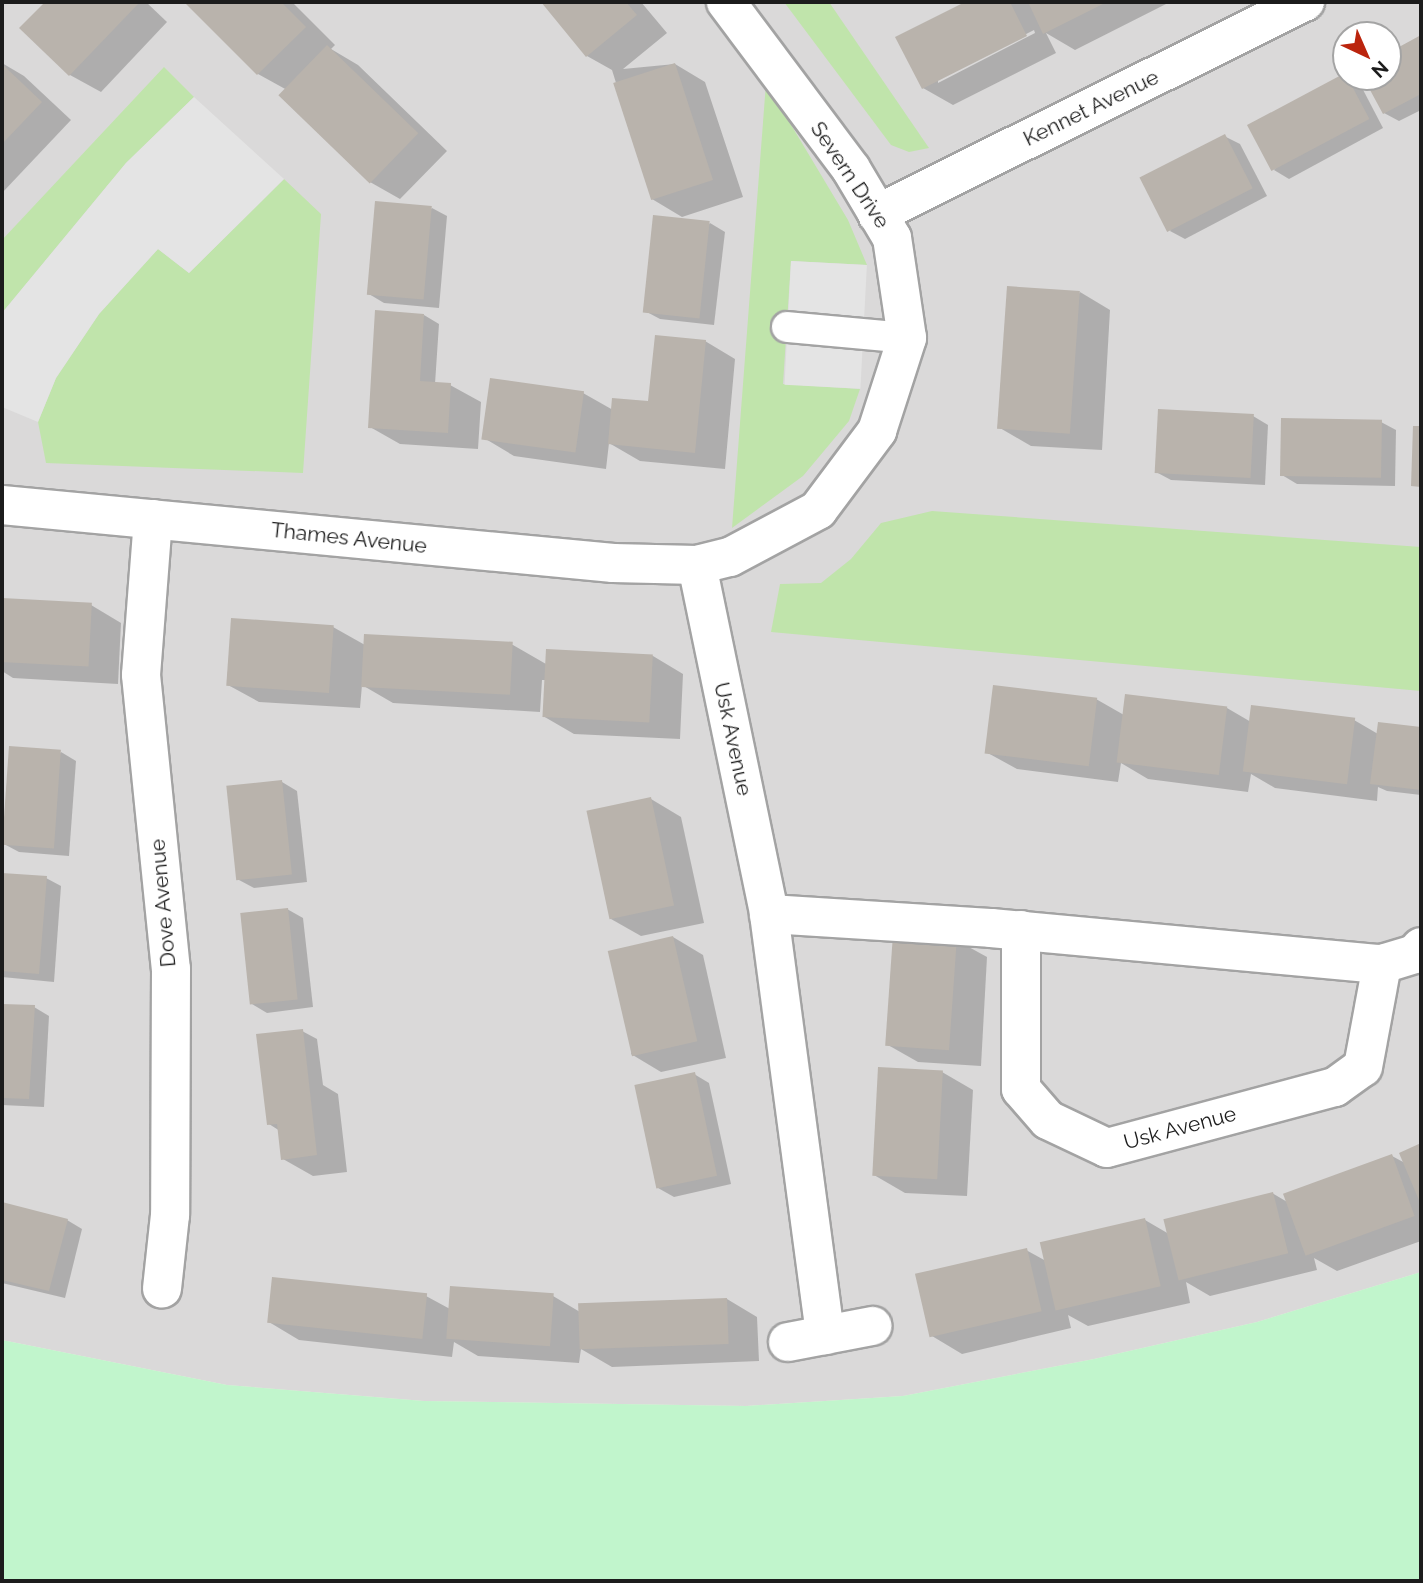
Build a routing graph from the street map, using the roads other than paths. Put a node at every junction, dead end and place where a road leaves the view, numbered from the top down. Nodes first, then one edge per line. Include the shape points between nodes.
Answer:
1 (726, 2) edge
2 (1305, 2) edge
3 (877, 214) junction
4 (787, 327) dead end
5 (907, 338) junction
6 (2, 505) edge
7 (153, 519) junction
8 (697, 565) junction
9 (769, 914) junction
10 (1021, 930) junction
11 (1421, 947) edge
12 (1382, 964) junction
13 (162, 1288) dead end
14 (873, 1326) dead end
15 (825, 1335) junction
16 (788, 1342) dead end

1 - 3 street, Severn Drive via 851,169
2 - 3 street, Kennet Avenue
3 - 5 street, Severn Drive via 892,238
4 - 5 lane
5 - 8 street, Severn Drive via 877,431 818,510 730,557
6 - 7 street, Thames Avenue
7 - 8 street, Thames Avenue via 613,563
7 - 13 street, Dove Avenue via 141,675 171,969 170,1216
8 - 9 street, Usk Avenue
9 - 10 street
9 - 15 street, Usk Avenue
10 - 12 street
10 - 12 street, Usk Avenue via 1021,1089 1048,1120 1107,1148 1335,1087 1363,1067
11 - 12 street via 1415,954
14 - 15 street
15 - 16 street

